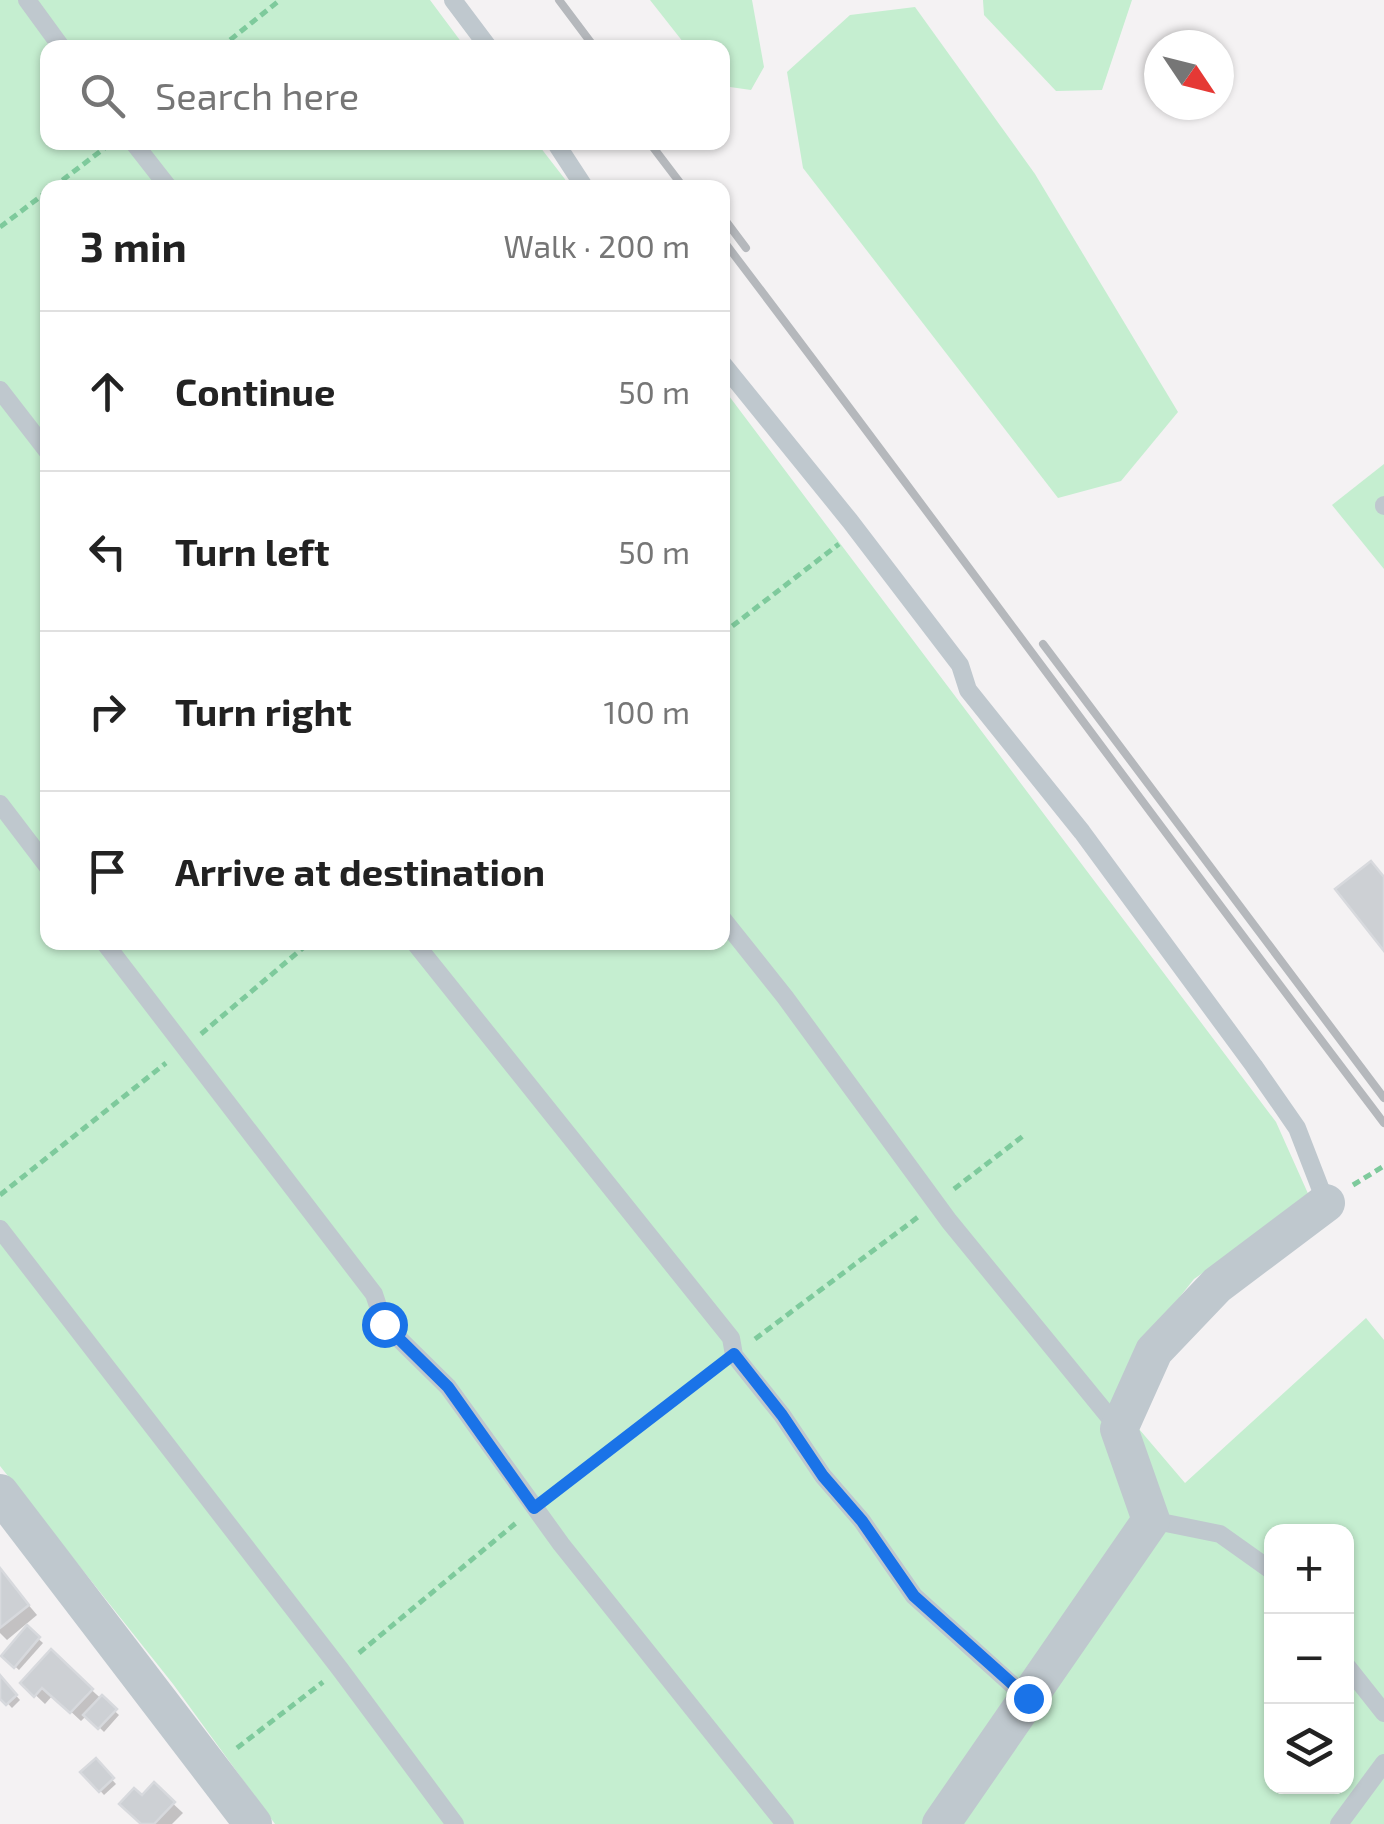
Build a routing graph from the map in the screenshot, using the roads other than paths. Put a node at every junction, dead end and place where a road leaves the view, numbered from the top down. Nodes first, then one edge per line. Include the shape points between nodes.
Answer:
1 (26, 0) edge
2 (454, 0) edge
3 (56, 40) edge
4 (483, 40) edge
5 (139, 150) edge
6 (560, 150) edge
7 (163, 180) edge
8 (580, 180) edge
9 (730, 372) edge
10 (0, 390) edge
11 (40, 442) edge
12 (0, 804) edge
13 (40, 856) edge
14 (730, 928) edge
15 (110, 950) edge
16 (420, 950) edge
17 (1326, 1203) joint
18 (0, 1229) edge
19 (1119, 1429) junction
20 (0, 1493) edge
21 (1151, 1520) junction
22 (1264, 1565) edge
23 (1354, 1674) edge
24 (1028, 1698) junction
25 (1384, 1713) edge
26 (1384, 1762) edge
27 (252, 1824) edge
28 (455, 1824) edge
29 (786, 1824) edge
30 (940, 1824) edge
31 (1339, 1824) edge

1 - 3 lane
2 - 4 lane
5 - 7 lane
6 - 8 lane
9 - 17 lane via 960,665 968,690 1094,847 1254,1066 1297,1128
10 - 11 lane
12 - 13 lane
14 - 19 lane via 936,1203
15 - 29 lane via 374,1294 384,1324 448,1387 534,1508
16 - 24 lane via 731,1338 734,1354 914,1596
17 - 19 street via 1217,1285 1154,1351
18 - 28 lane
19 - 21 street
20 - 27 street
21 - 22 lane via 1220,1534
21 - 24 street
23 - 25 lane
24 - 30 street
26 - 31 lane

